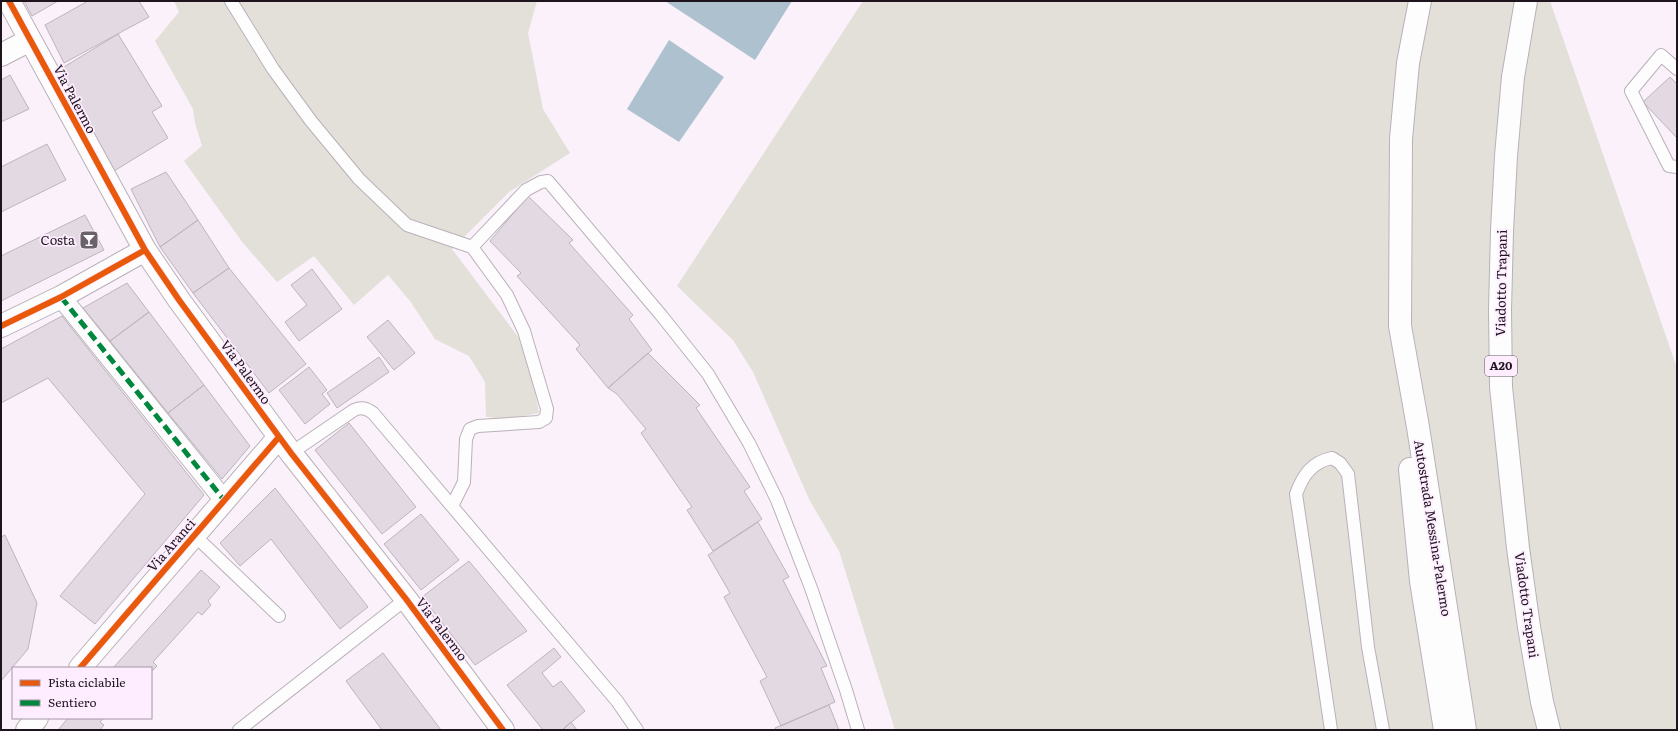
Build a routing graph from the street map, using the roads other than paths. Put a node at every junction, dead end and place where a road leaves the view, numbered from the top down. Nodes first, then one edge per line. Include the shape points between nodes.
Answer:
1 (9, 1) edge
2 (231, 1) edge
3 (1420, 1) edge
4 (1526, 1) edge
5 (30, 40) junction
6 (1, 55) edge
7 (1677, 69) edge
8 (1677, 167) edge
9 (472, 247) junction
10 (145, 250) junction
11 (61, 297) junction
12 (1, 326) edge
13 (1418, 427) junction
14 (285, 445) junction
15 (224, 500) junction
16 (452, 506) junction
17 (194, 535) junction
18 (406, 599) junction
19 (279, 616) dead end
20 (81, 667) edge
21 (36, 719) edge
22 (27, 730) edge
23 (239, 730) edge
24 (504, 730) edge
25 (637, 730) edge
26 (858, 730) edge
27 (1331, 730) edge
28 (1383, 730) edge
29 (1445, 730) edge
30 (1465, 730) edge
31 (1549, 730) edge

1 - 5 main road, Via Palermo
2 - 9 lane via 273,69 359,179 407,226
3 - 13 main road, Autostrada Messina-Palermo via 1408,63 1401,139 1400,326
4 - 31 main road, Viadotto Trapani / A20 via 1513,77 1506,156 1500,310 1502,387 1518,548 1542,702
5 - 6 main road
5 - 10 main road, Via Palermo
7 - 8 lane via 1661,55 1632,91 1669,166
9 - 16 lane via 507,295 521,324 547,409 546,418 539,422 478,426 470,430 466,439 464,482
9 - 26 lane via 526,190 548,180 661,314 708,374 749,443 777,500 811,588
10 - 11 main road
10 - 14 main road, Via Palermo
11 - 12 main road
11 - 15 street
13 - 29 main road via 1410,465 1421,581
13 - 30 main road, Autostrada Messina-Palermo
14 - 15 main road, Via Aranci
14 - 16 lane via 354,410 367,409
14 - 18 main road, Via Palermo
15 - 17 main road, Via Aranci
16 - 25 lane via 617,701
17 - 19 lane
17 - 20 main road, Via Aranci
18 - 23 lane
18 - 24 main road, Via Palermo
21 - 22 main road
27 - 28 lane via 1296,494 1308,472 1321,460 1332,458 1340,463 1348,474 1368,647

